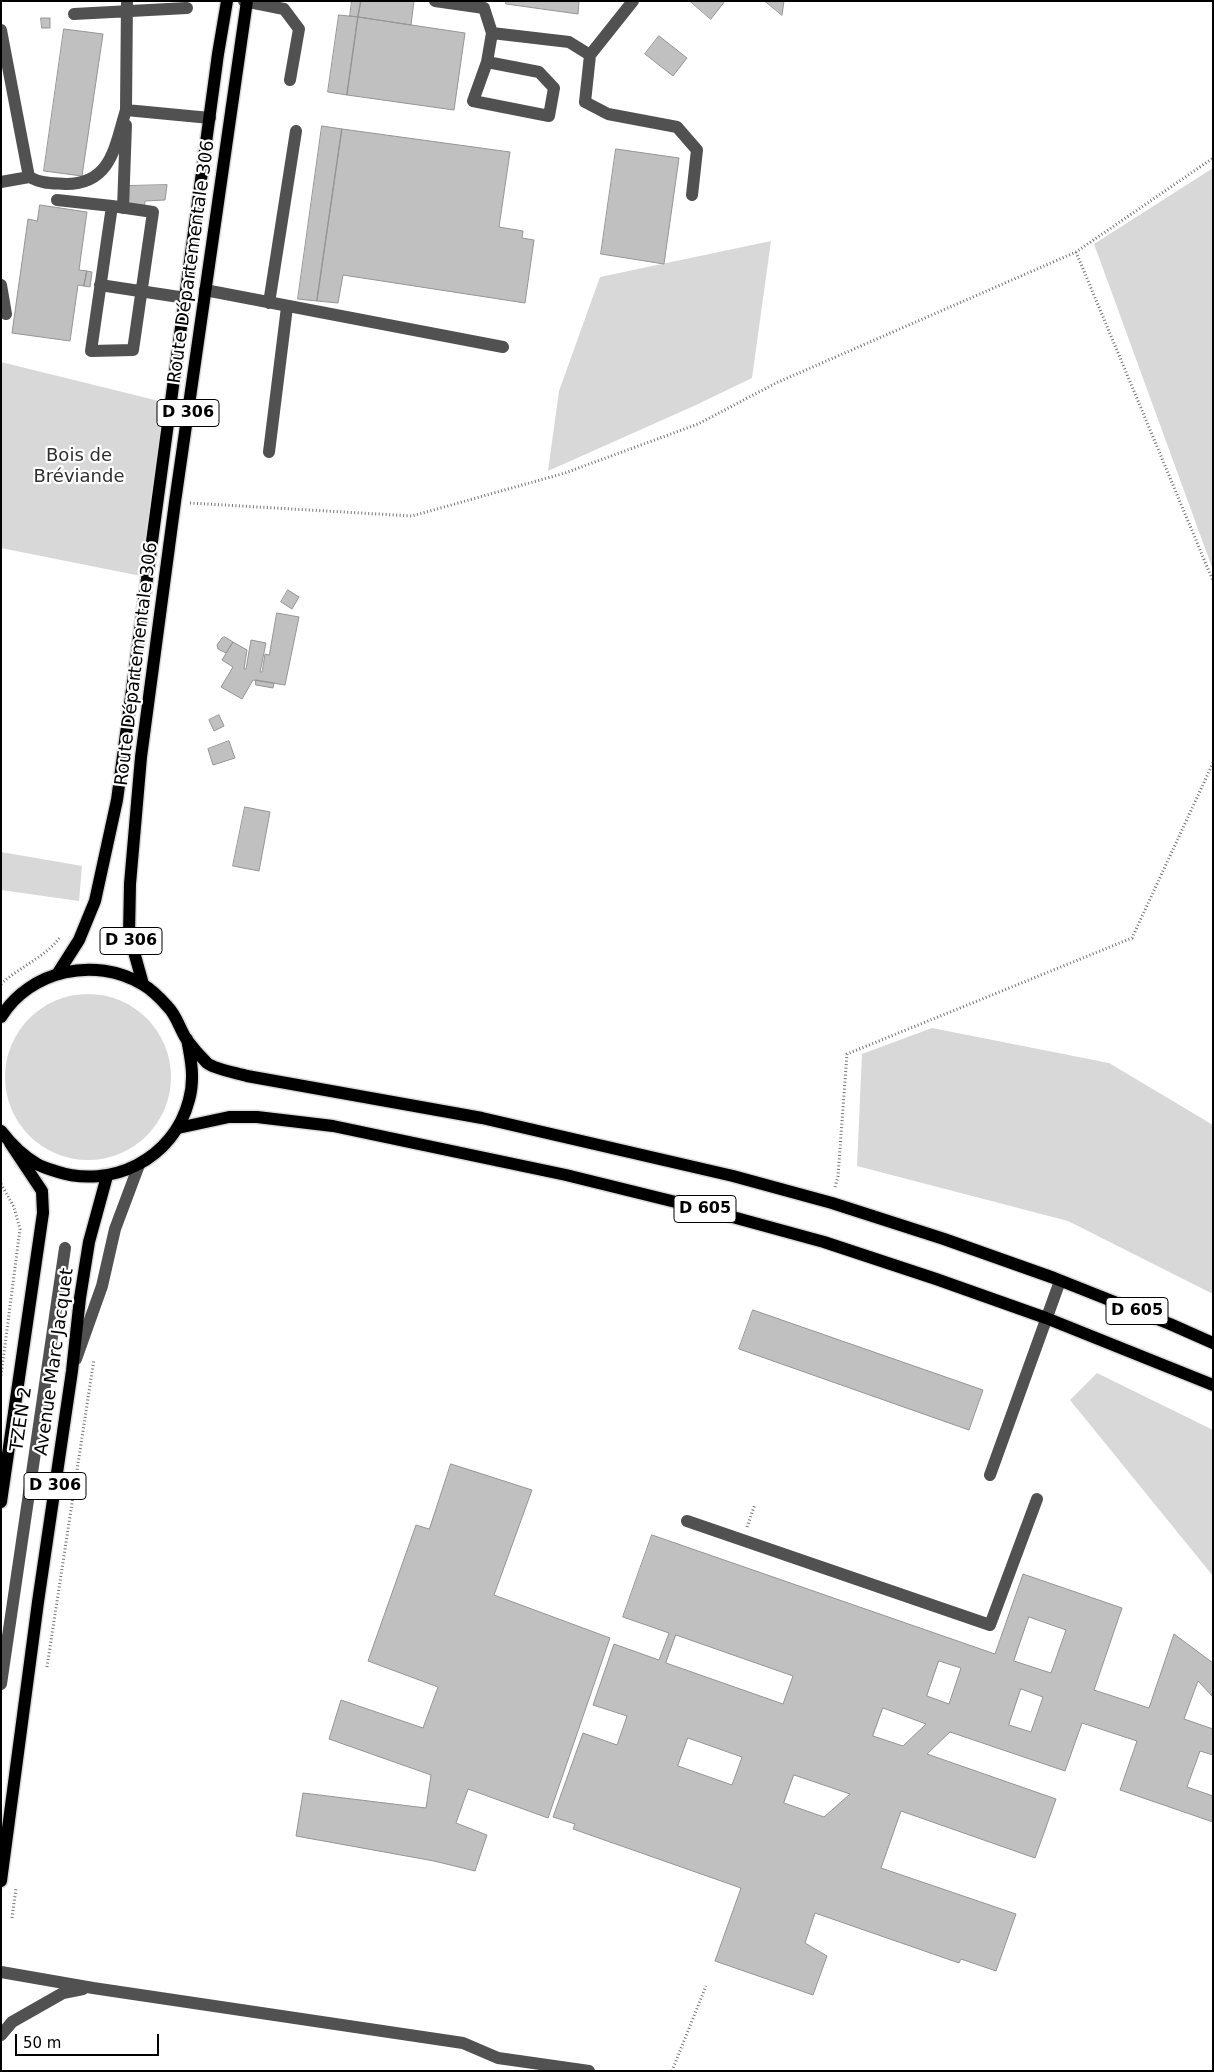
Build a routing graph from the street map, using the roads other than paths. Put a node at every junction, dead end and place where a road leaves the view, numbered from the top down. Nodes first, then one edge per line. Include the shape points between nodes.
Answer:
1 (227, 1) edge
2 (435, 1) edge
3 (634, 1) edge
4 (246, 2) edge
5 (126, 5) edge
6 (286, 5) edge
7 (187, 8) dead end
8 (74, 14) dead end
9 (1, 30) edge
10 (492, 33) junction
11 (590, 55) junction
12 (488, 62) junction
13 (290, 80) dead end
14 (126, 110) junction
15 (210, 118) junction
16 (296, 131) dead end
17 (29, 177) junction
18 (1, 182) edge
19 (692, 195) dead end
20 (56, 200) dead end
21 (117, 207) junction
22 (1, 285) edge
23 (100, 285) junction
24 (206, 290) junction
25 (140, 291) junction
26 (186, 298) junction
27 (269, 303) junction
28 (287, 306) junction
29 (6, 314) dead end
30 (503, 347) dead end
31 (269, 452) dead end
32 (58, 973) junction
33 (143, 984) junction
34 (1, 1017) edge
35 (187, 1039) junction
36 (178, 1128) junction
37 (1, 1131) edge
38 (10, 1143) junction
39 (139, 1165) junction
40 (107, 1176) junction
41 (64, 1248) dead end
42 (1060, 1281) junction
43 (1046, 1318) junction
44 (1213, 1343) edge
45 (72, 1371) junction
46 (1213, 1386) edge
47 (990, 1475) dead end
48 (1037, 1499) dead end
49 (1, 1502) edge
50 (687, 1521) dead end
51 (1, 1684) edge
52 (1, 1881) edge
53 (1, 1972) edge
54 (93, 1988) junction
55 (1, 2035) edge
56 (589, 2071) edge

1 - 15 main road, D 306
2 - 10 street via 484,8
3 - 11 street
4 - 6 street
4 - 24 main road, Route Départementale 306 / D 306
5 - 7 street
5 - 8 street
5 - 14 street
6 - 13 street via 299,29
9 - 17 street
10 - 11 street via 569,42
10 - 12 street
11 - 19 street via 585,102 608,114 677,127 697,150
12 - 12 street via 539,72 554,88 550,116 473,101
14 - 15 street
14 - 17 street via 107,165 92,180 78,184 44,184
14 - 21 street
15 - 26 main road, Route Départementale 306 / D 306
16 - 27 street
17 - 18 street
20 - 21 street
21 - 23 street
21 - 25 street via 153,212
22 - 29 street
23 - 25 street
23 - 25 street via 91,351 133,350
24 - 27 street
24 - 33 main road, Route Départementale 306 / D 306 via 141,757 129,896 129,934
25 - 26 street
26 - 32 main road, Route Départementale 306 / D 306 via 117,800 95,901 79,940
27 - 28 street
28 - 30 street
28 - 31 street
32 - 33 main road via 87,969 116,972
32 - 34 main road via 31,986 8,1006
33 - 35 main road via 170,1008
35 - 36 main road via 193,1069 189,1100
35 - 42 main road, D 605 via 209,1065 247,1076 482,1118 733,1176 944,1238
36 - 39 main road via 161,1149
36 - 43 main road, D 605 via 229,1117 333,1126 566,1175 824,1242
37 - 38 main road
38 - 40 main road via 38,1165 72,1176
38 - 49 main road, Avenue Marc Jacquet / D 306 via 42,1191 43,1213
39 - 40 main road
39 - 45 street
40 - 45 main road, Avenue Marc Jacquet / D 306 via 89,1242
41 - 51 street, TZEN 2
42 - 43 street
42 - 44 main road, D 605
43 - 46 main road, D 605
43 - 47 street
45 - 52 main road, Avenue Marc Jacquet / D 306
48 - 50 street via 990,1625
53 - 54 street
54 - 55 street via 63,1993 12,2022
54 - 56 street via 463,2043 498,2058

